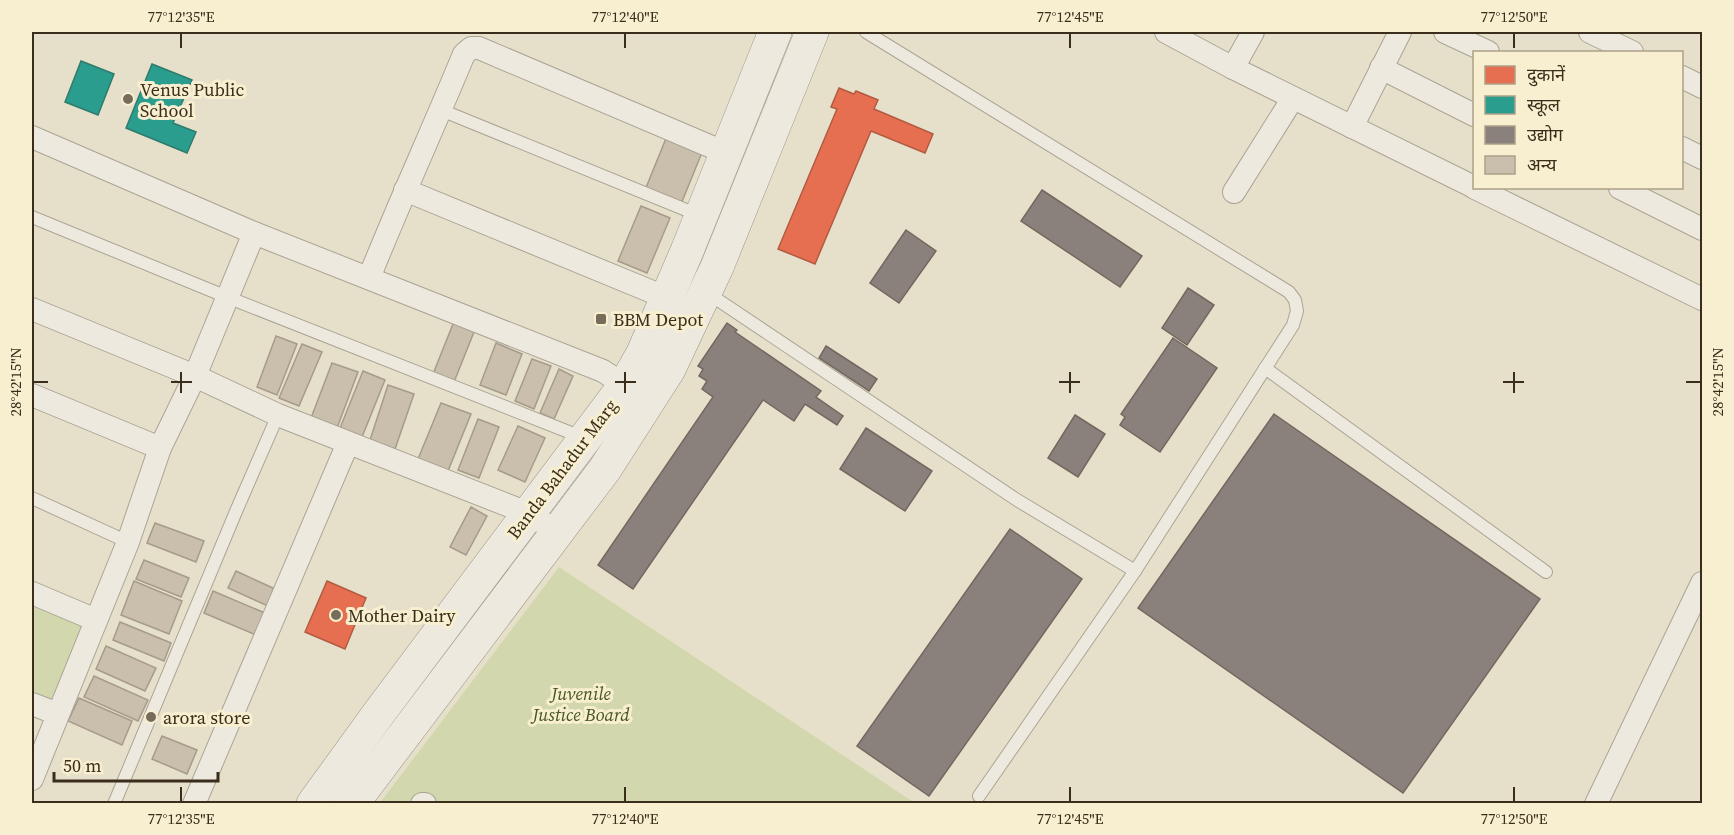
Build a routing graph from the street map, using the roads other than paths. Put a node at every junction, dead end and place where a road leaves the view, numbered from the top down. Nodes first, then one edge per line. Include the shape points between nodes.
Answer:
1 (776, 32) edge
2 (812, 32) edge
3 (867, 32) edge
4 (1166, 32) edge
5 (1253, 32) edge
6 (1400, 32) edge
7 (1445, 32) edge
8 (1590, 32) edge
9 (1486, 51) edge
10 (1630, 51) edge
11 (1233, 68) junction
12 (1382, 68) junction
13 (1683, 78) edge
14 (1702, 87) edge
15 (1293, 98) junction
16 (441, 111) junction
17 (1473, 114) edge
18 (1352, 127) junction
19 (32, 137) edge
20 (1683, 148) edge
21 (726, 153) junction
22 (1702, 158) edge
23 (1473, 186) edge
24 (1479, 189) edge
25 (1622, 189) edge
26 (405, 190) junction
27 (1234, 192) dead end
28 (701, 216) junction
29 (32, 217) edge
30 (1702, 229) edge
31 (254, 233) junction
32 (369, 278) junction
33 (691, 278) junction
34 (227, 297) junction
35 (1702, 299) edge
36 (32, 309) edge
37 (1265, 368) junction
38 (195, 376) junction
39 (636, 394) junction
40 (32, 395) edge
41 (278, 415) junction
42 (585, 438) junction
43 (348, 443) junction
44 (160, 448) junction
45 (32, 498) edge
46 (530, 513) junction
47 (557, 532) junction
48 (128, 542) junction
49 (1135, 571) junction
50 (1546, 572) dead end
51 (1702, 583) edge
52 (32, 593) edge
53 (96, 620) junction
54 (32, 704) edge
55 (58, 714) junction
56 (32, 778) edge
57 (979, 796) dead end
58 (114, 804) edge
59 (194, 804) edge
60 (313, 804) edge
61 (352, 804) edge
62 (1596, 804) edge

1 - 21 street, Banda Bahadur Marg
2 - 33 street, Banda Bahadur Marg
3 - 37 lane via 1289,292 1297,311 1293,324
4 - 11 street
5 - 11 street
6 - 12 street
7 - 9 street
8 - 10 street
11 - 15 street
12 - 17 street
12 - 18 street
13 - 14 street
15 - 18 street
15 - 27 street
16 - 21 street via 464,54 479,48
16 - 26 street
16 - 28 lane
18 - 23 street
19 - 31 street
20 - 22 street
21 - 28 street, Banda Bahadur Marg
24 - 35 street
25 - 30 street
26 - 32 street
26 - 33 street
28 - 33 street, Banda Bahadur Marg
29 - 34 lane
31 - 32 street
31 - 34 street
32 - 39 street via 603,371
33 - 39 street, Banda Bahadur Marg via 669,369
33 - 49 lane via 1017,500
34 - 38 street
34 - 42 lane
36 - 38 street
37 - 49 lane
37 - 50 lane
38 - 41 street
38 - 44 street
39 - 42 street, Banda Bahadur Marg
39 - 47 street, Banda Bahadur Marg via 605,469
40 - 44 street
41 - 43 street
41 - 58 lane
42 - 46 street, Banda Bahadur Marg
43 - 46 street
43 - 59 street
44 - 48 street
45 - 48 lane
46 - 47 street
46 - 60 street, Banda Bahadur Marg
47 - 61 street, Banda Bahadur Marg
48 - 53 street
49 - 57 lane
51 - 62 street
52 - 53 street
53 - 55 street
54 - 55 street
55 - 56 street

